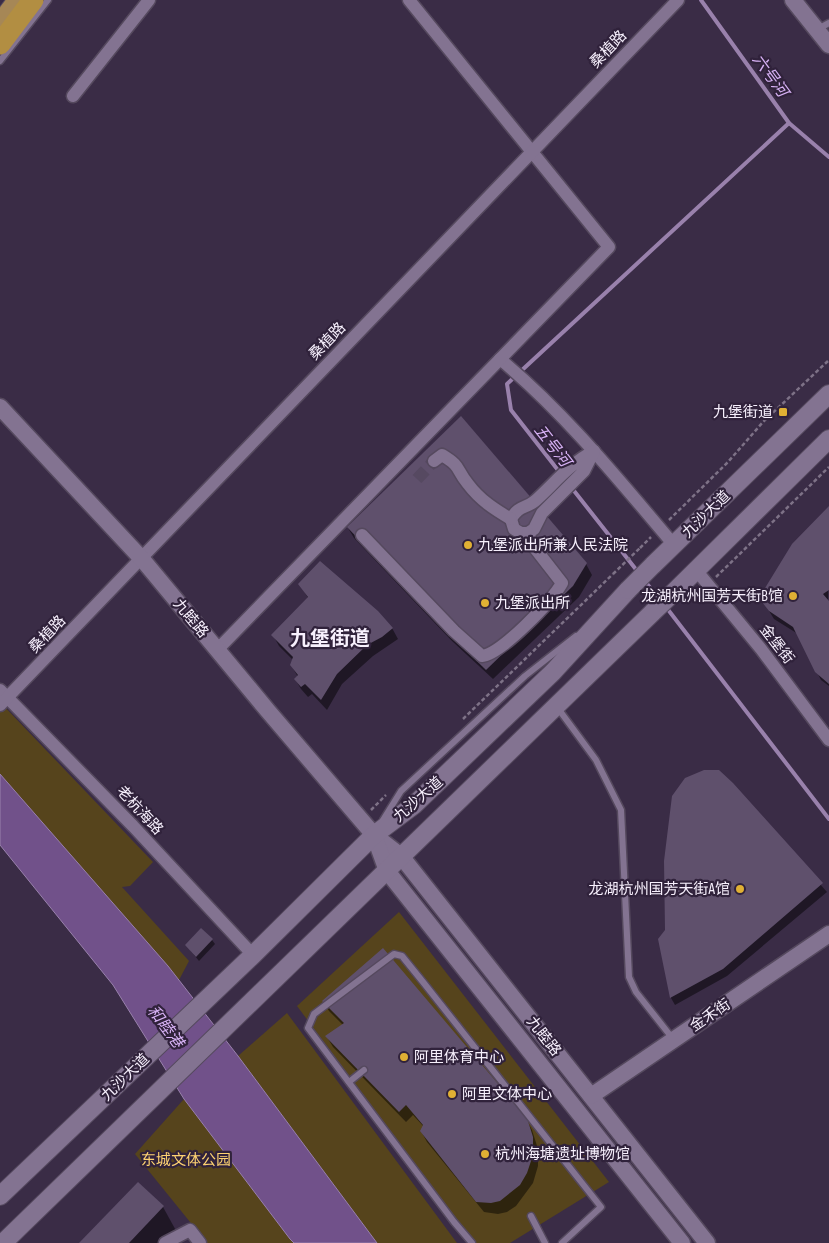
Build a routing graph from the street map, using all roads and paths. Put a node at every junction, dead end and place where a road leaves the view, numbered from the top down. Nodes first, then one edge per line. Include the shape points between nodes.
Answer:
1 (18, 0) edge
2 (33, 0) edge
3 (48, 0) edge
4 (149, 0) edge
5 (410, 0) edge
6 (678, 0) edge
7 (793, 0) edge
8 (0, 24) edge
9 (823, 26) edge
10 (0, 44) edge
11 (829, 45) edge
12 (0, 61) edge
13 (73, 96) dead end
14 (532, 151) junction
15 (500, 359) junction
16 (829, 360) edge
17 (829, 394) edge
18 (0, 407) edge
19 (829, 440) edge
20 (594, 451) junction
21 (434, 461) dead end
22 (829, 467) edge
23 (559, 486) junction
24 (511, 519) junction
25 (660, 528) junction
26 (528, 533) junction
27 (362, 535) dead end
28 (674, 545) junction
29 (142, 559) junction
30 (696, 570) junction
31 (613, 574) dead end
32 (708, 585) junction
33 (217, 650) junction
34 (3, 697) edge
35 (556, 706) junction
36 (829, 740) edge
37 (374, 835) junction
38 (401, 856) junction
39 (387, 871) junction
40 (829, 934) edge
41 (253, 955) junction
42 (673, 1039) junction
43 (364, 1070) dead end
44 (350, 1082) junction
45 (591, 1096) junction
46 (0, 1196) edge
47 (531, 1216) dead end
48 (3, 1243) edge
49 (165, 1243) edge
50 (200, 1243) edge
51 (472, 1243) edge
52 (545, 1243) edge
53 (562, 1243) edge
54 (682, 1243) edge
55 (708, 1243) edge

1 - 8 main road
2 - 10 highway
3 - 12 lane
4 - 13 street
5 - 14 street
6 - 14 street, 桑植路
7 - 9 street
9 - 11 street
14 - 15 street via 609,246
14 - 29 street, 桑植路
15 - 20 street via 536,389
15 - 33 street
16 - 25 path via 763,422 728,462
17 - 28 main road, 九沙大道
18 - 29 street, 九睦路
19 - 30 main road, 九沙大道
20 - 23 street via 576,460
20 - 23 street via 576,479
20 - 25 street
21 - 24 street via 442,454 458,464 467,482 488,506
22 - 32 path
23 - 24 street via 516,510
23 - 26 street via 534,529
24 - 26 street via 514,529
25 - 28 street
25 - 31 path, bridge
26 - 27 street via 534,547 562,583 521,629 489,655 482,656
28 - 37 main road, 九沙大道, bridge via 606,612 553,672 414,805
29 - 33 street, 九睦路
29 - 34 street, 桑植路
30 - 32 street, 金堡街
30 - 35 main road, 九沙大道, bridge
32 - 36 street, 金堡街
33 - 37 street, 九睦路
34 - 41 street, 老杭海路
35 - 38 main road, 九沙大道
35 - 42 lane via 596,760 621,810 629,977 636,992
37 - 38 street, 九睦路
37 - 39 street, 九睦路
37 - 41 main road, 九沙大道
38 - 39 main road, 九沙大道
38 - 45 street, 九睦路
39 - 48 main road, 九沙大道
39 - 54 street, 九睦路
40 - 42 street, 金禾街
41 - 46 main road, 九沙大道
42 - 45 street, 金禾街
43 - 44 lane
44 - 51 lane
44 - 53 lane via 308,1028 314,1014 394,954 402,956 601,1207
45 - 55 street, 九睦路
47 - 52 lane
49 - 50 street via 190,1230

